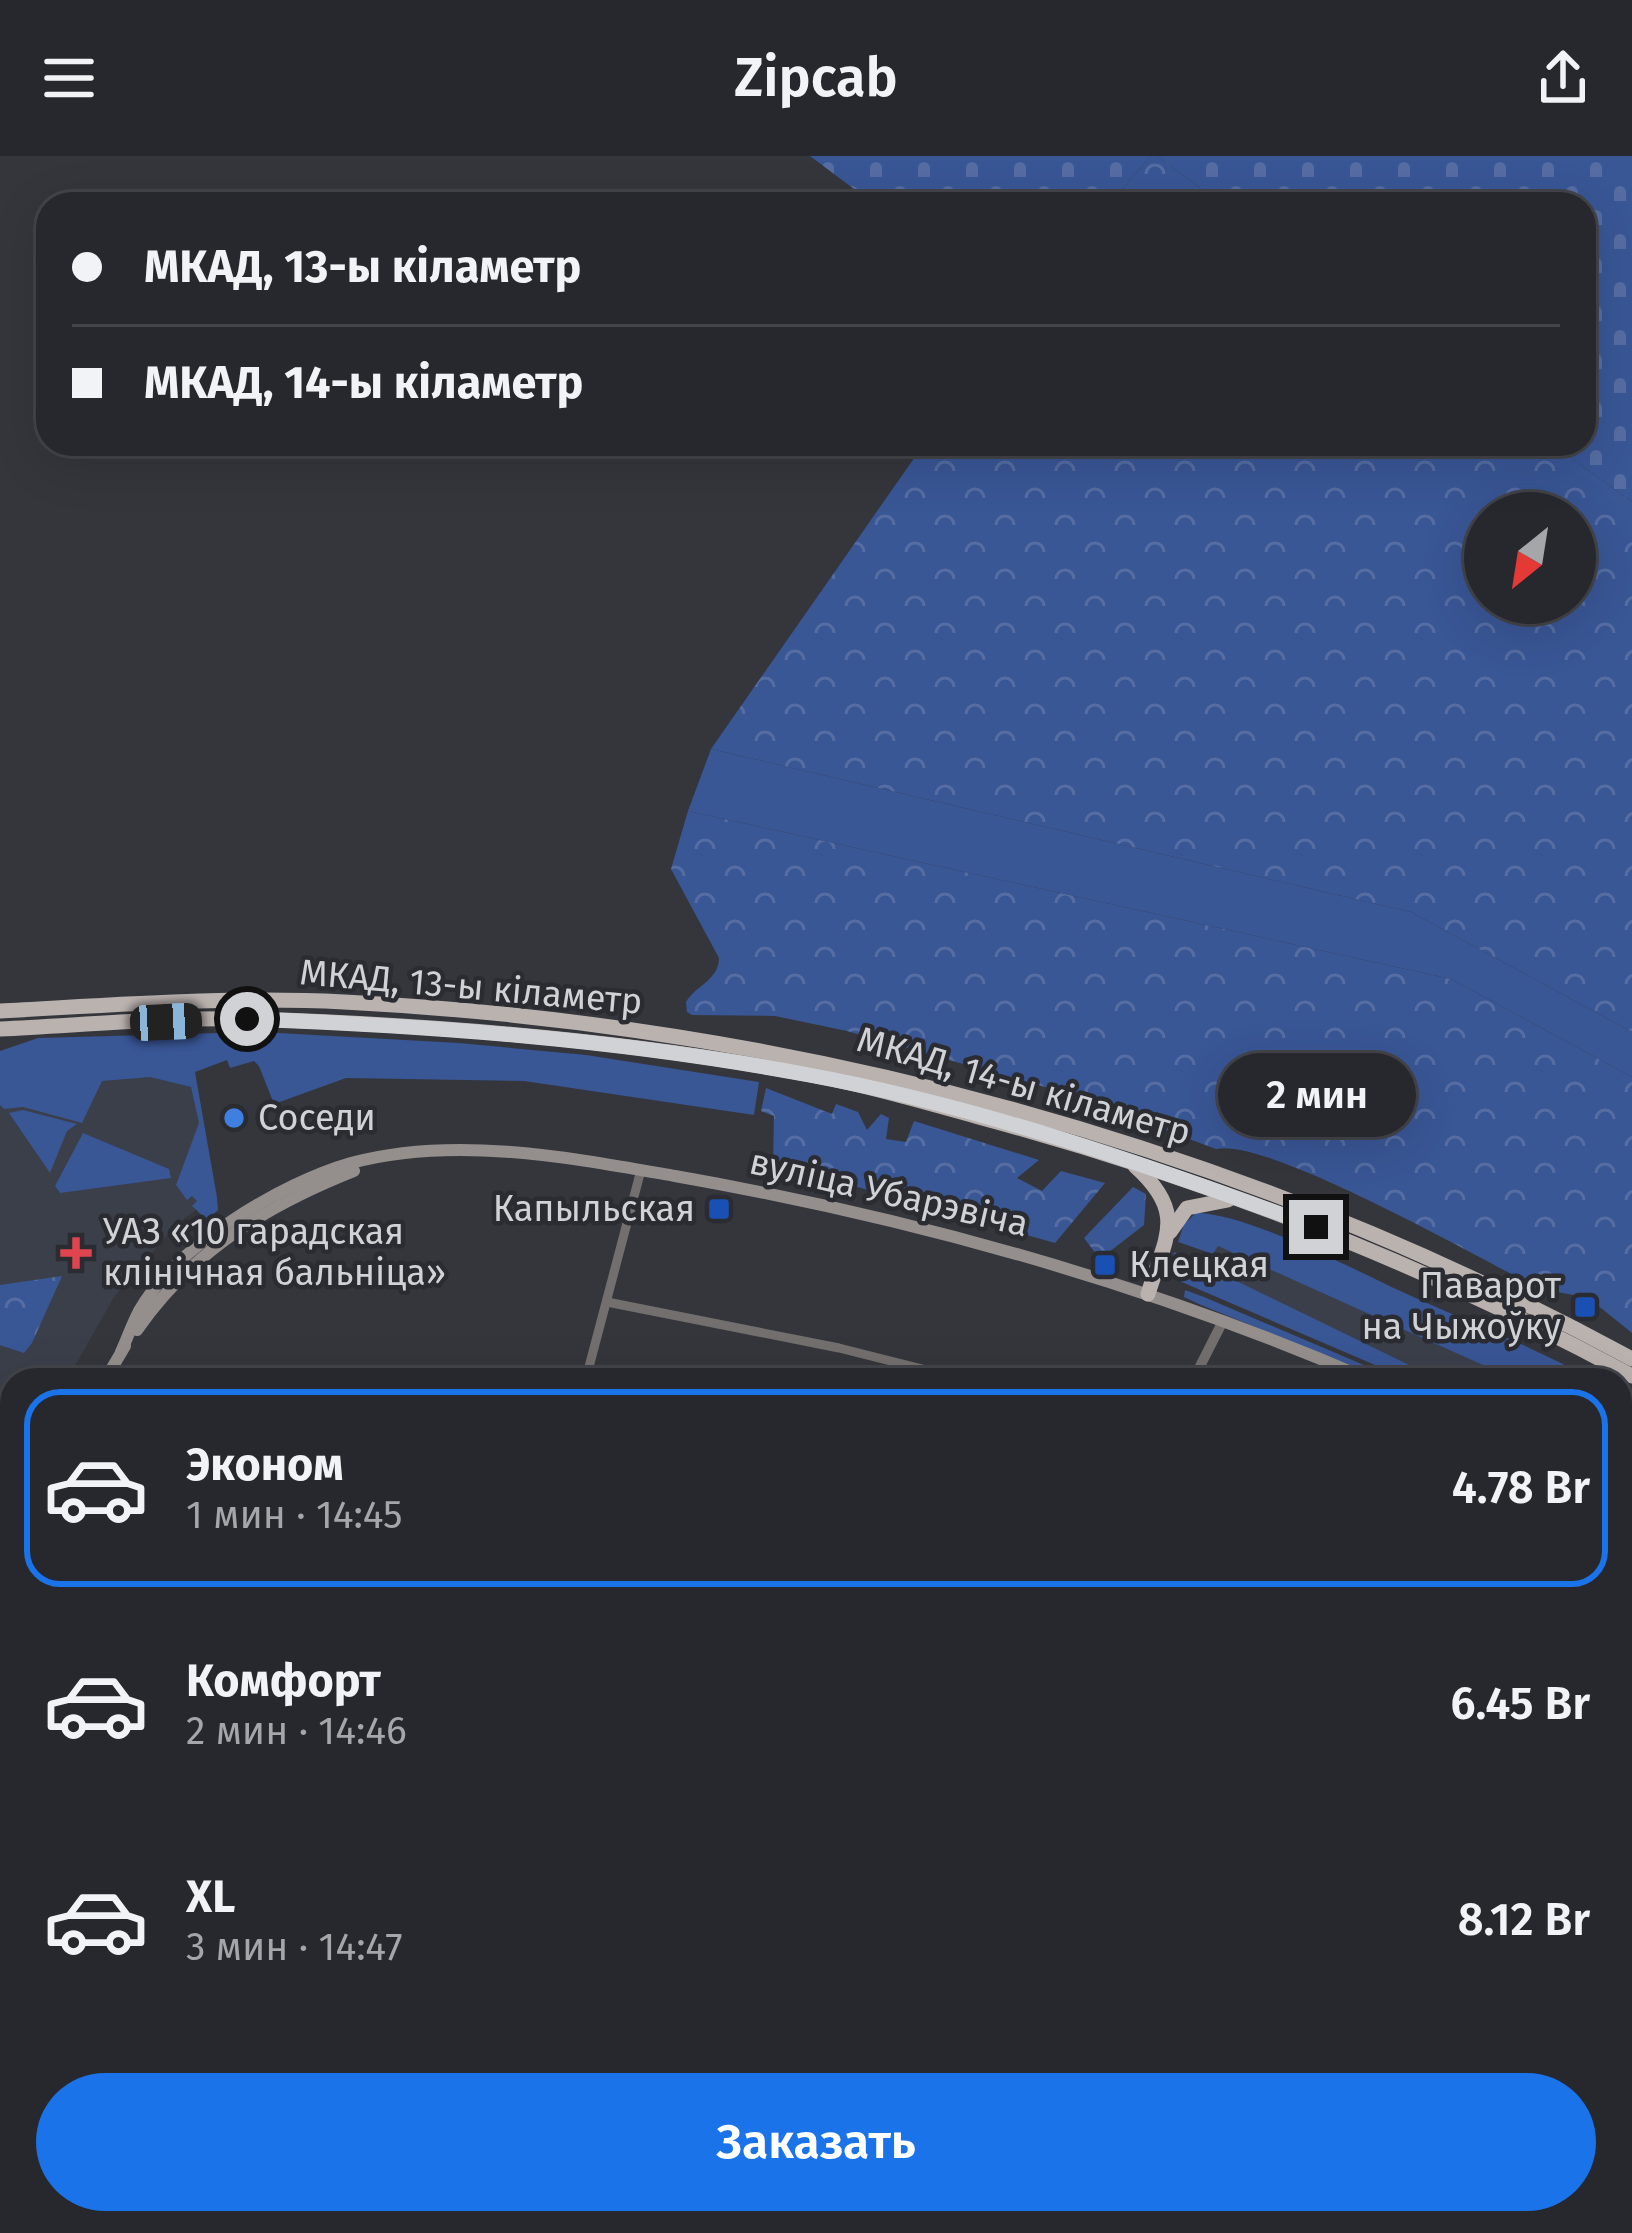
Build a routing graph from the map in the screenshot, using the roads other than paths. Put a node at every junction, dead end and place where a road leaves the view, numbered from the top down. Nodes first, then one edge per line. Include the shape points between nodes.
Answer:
1 (0, 1011) edge
2 (0, 1029) edge
3 (719, 1051) junction
4 (1128, 1160) junction
5 (641, 1171) junction
6 (1241, 1200) junction
7 (1165, 1240) junction
8 (1148, 1294) junction
9 (607, 1302) junction
10 (1223, 1321) junction
11 (1632, 1359) edge
12 (112, 1368) edge
13 (590, 1368) edge
14 (918, 1368) edge
15 (1199, 1368) edge
16 (1340, 1368) edge
17 (1616, 1368) edge

1 - 3 highway, МКАД, 13-ы кіламетр via 342,1001 517,1015
2 - 3 highway, МКАД, 13-ы кіламетр via 247,1019
3 - 4 highway, МКАД, 14-ы кіламетр
3 - 11 highway, МКАД, 14-ы кіламетр via 874,1073 1236,1178 1442,1263
4 - 6 highway, МКАД, 14-ы кіламетр
4 - 7 highway via 1163,1195
5 - 8 main road, вуліца Убарэвіча via 895,1221
5 - 9 street
5 - 12 main road, вуліца Убарэвіча via 457,1152 352,1163 257,1204 213,1234 141,1307
6 - 7 highway via 1187,1208
6 - 17 highway, МКАД, 14-ы кіламетр via 1431,1276
7 - 8 highway
8 - 10 main road, вуліца Убарэвіча
9 - 13 street
9 - 14 street
10 - 15 street
10 - 16 main road, вуліца Убарэвіча

